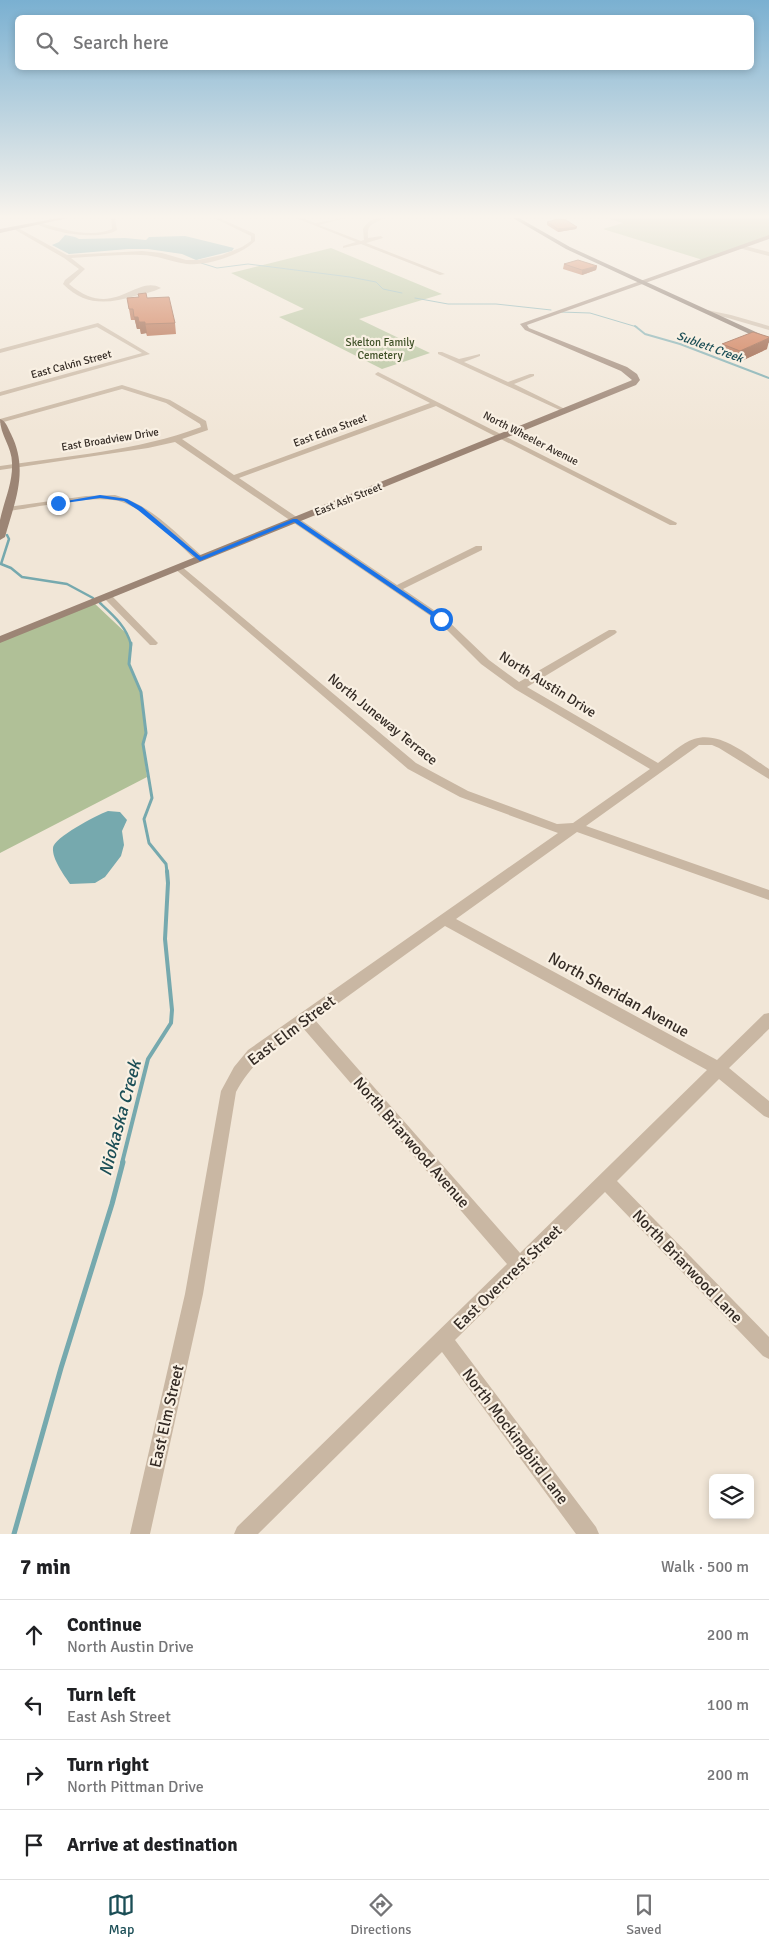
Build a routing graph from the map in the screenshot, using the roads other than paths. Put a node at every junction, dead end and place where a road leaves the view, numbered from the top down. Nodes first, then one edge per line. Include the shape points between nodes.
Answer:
1 (72, 290) edge
2 (620, 290) edge
3 (658, 290) edge
4 (125, 296) dead end
5 (707, 312) junction
6 (769, 328) edge
7 (769, 341) edge
8 (0, 351) edge
9 (440, 353) dead end
10 (478, 355) dead end
11 (458, 362) junction
12 (378, 374) dead end
13 (532, 375) dead end
14 (509, 384) junction
15 (0, 394) edge
16 (436, 403) junction
17 (566, 411) junction
18 (0, 421) edge
19 (502, 437) junction
20 (176, 439) junction
21 (16, 464) junction
22 (0, 466) edge
23 (232, 478) junction
24 (8, 509) junction
25 (295, 520) junction
26 (673, 524) dead end
27 (0, 537) edge
28 (479, 548) dead end
29 (200, 559) junction
30 (178, 568) junction
31 (398, 588) junction
32 (108, 596) junction
33 (612, 632) dead end
34 (0, 640) edge
35 (153, 643) dead end
36 (518, 687) junction
37 (658, 768) junction
38 (769, 775) edge
39 (575, 827) junction
40 (769, 895) edge
41 (444, 919) junction
42 (305, 1019) junction
43 (769, 1019) edge
44 (719, 1069) junction
45 (769, 1111) edge
46 (606, 1181) junction
47 (519, 1265) junction
48 (443, 1338) junction
49 (769, 1350) edge
50 (140, 1534) edge
51 (244, 1534) edge
52 (589, 1534) edge

1 - 4 street via 97,302
2 - 17 street, East Ash Street via 524,322 523,326 617,366 636,380
3 - 5 main road
5 - 6 street
5 - 7 main road
8 - 15 street, East Calvin Street via 98,325 147,354
9 - 11 street
10 - 11 street
11 - 14 street
12 - 16 street, North Wheeler Avenue
13 - 14 street
14 - 17 street
16 - 19 street, North Wheeler Avenue
16 - 23 street, East Edna Street
17 - 19 street, East Ash Street
18 - 20 street, East Broadview Drive via 122,387 168,400 203,423 205,428
18 - 21 street via 15,453
19 - 25 street, East Ash Street
19 - 26 street, North Wheeler Avenue
20 - 21 street, East Broadview Drive via 139,448
20 - 23 street, North Austin Drive
21 - 22 street, East Broadview Drive
21 - 24 street
23 - 25 street, North Austin Drive
24 - 27 street
24 - 29 street via 100,497 125,500
25 - 29 street, East Ash Street
25 - 31 street, North Austin Drive
28 - 31 street
29 - 30 street, East Ash Street
30 - 32 street, East Ash Street
30 - 39 street, North Juneway Terrace via 427,776 557,830
31 - 36 street, North Austin Drive via 441,619 485,662
32 - 34 street, East Ash Street
32 - 35 street
33 - 36 street
36 - 37 street, North Austin Drive
37 - 38 street via 696,742 706,739 718,742
37 - 39 street, East Elm Street
39 - 40 street, North Juneway Terrace
39 - 41 street, East Elm Street
41 - 42 street, East Elm Street
41 - 44 street, North Sheridan Avenue
42 - 47 street, North Briarwood Avenue
42 - 50 street, East Elm Street via 253,1055 229,1090 194,1294
43 - 44 street, East Overcrest Street
44 - 45 street, North Sheridan Avenue
44 - 46 street, East Overcrest Street
46 - 47 street, East Overcrest Street
46 - 49 street, North Briarwood Lane
47 - 48 street, East Overcrest Street
48 - 51 street, East Overcrest Street
48 - 52 street, North Mockingbird Lane

